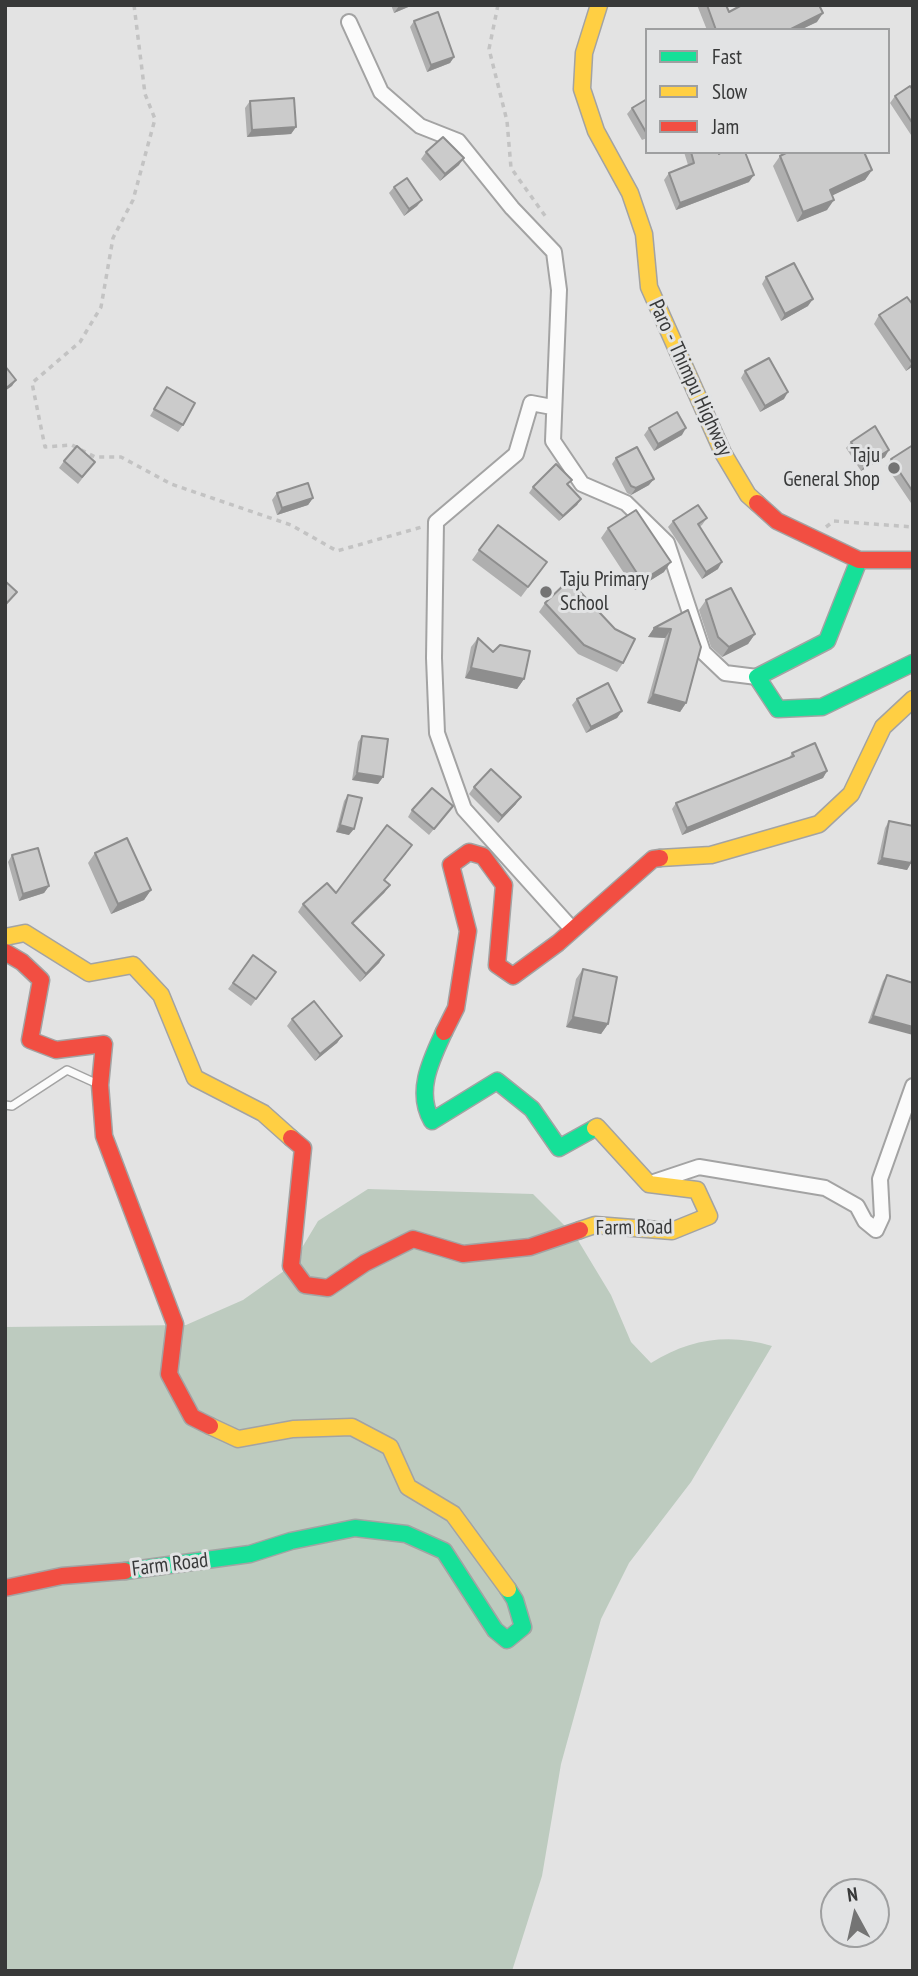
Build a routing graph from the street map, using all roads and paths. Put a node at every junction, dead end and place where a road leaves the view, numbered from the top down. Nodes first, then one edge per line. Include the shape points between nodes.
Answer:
1 (134, 5) edge
2 (498, 5) edge
3 (599, 5) edge
4 (349, 22) dead end
5 (553, 228) dead end
6 (552, 407) junction
7 (436, 522) junction
8 (913, 527) edge
9 (810, 539) junction
10 (859, 560) junction
11 (913, 560) edge
12 (913, 663) edge
13 (757, 677) junction
14 (913, 699) edge
15 (572, 929) junction
16 (5, 937) edge
17 (5, 952) edge
18 (100, 1086) junction
19 (913, 1086) edge
20 (5, 1105) edge
21 (649, 1184) junction
22 (5, 1588) edge

1 - 7 path via 145,94 155,120 133,200 113,237 101,307 80,342 32,383 45,447 72,445 95,457 121,457 170,484 291,525 337,551
2 - 5 path via 489,49 507,121 511,169
3 - 9 street, Paro - Thimpu Highway via 584,53 582,89 596,131 630,193 644,234 649,287 723,453 748,495 777,521
4 - 6 street via 381,92 421,126 458,141 554,252 559,290
6 - 7 street via 531,403 516,454
6 - 13 street via 553,441 582,484 626,503 667,543 703,652 725,673
7 - 15 street via 437,733 464,809
8 - 9 path via 834,521
9 - 10 street, Paro - Thimpu Highway
10 - 11 street, Paro - Thimpu Highway
10 - 13 street via 827,641
12 - 13 street via 822,707 778,709
14 - 15 street, Farm Road via 883,727 851,794 819,824 711,855 653,859
15 - 21 street, Farm Road via 513,976 497,965 504,885 483,856 469,852 451,864 468,932 456,1009 428,1065 424,1107 432,1121 497,1081 532,1110 559,1148 597,1127
16 - 21 street, Farm Road via 25,933 89,973 133,965 161,995 195,1078 263,1113 303,1148 291,1266 305,1285 328,1288 414,1239 463,1254 530,1247 595,1226 673,1231 709,1216 697,1190
17 - 18 street, Farm Road via 41,980 30,1040 56,1050 104,1044
18 - 20 lane via 67,1070 12,1106
18 - 22 street, Farm Road via 104,1136 175,1324 169,1374 192,1417 238,1438 293,1429 352,1427 390,1447 408,1487 453,1514 484,1554 515,1600 523,1627 507,1640 495,1630 444,1551 406,1534 355,1528 250,1554 163,1568 62,1576
19 - 21 street via 880,1179 882,1217 876,1230 857,1206 825,1188 699,1167

